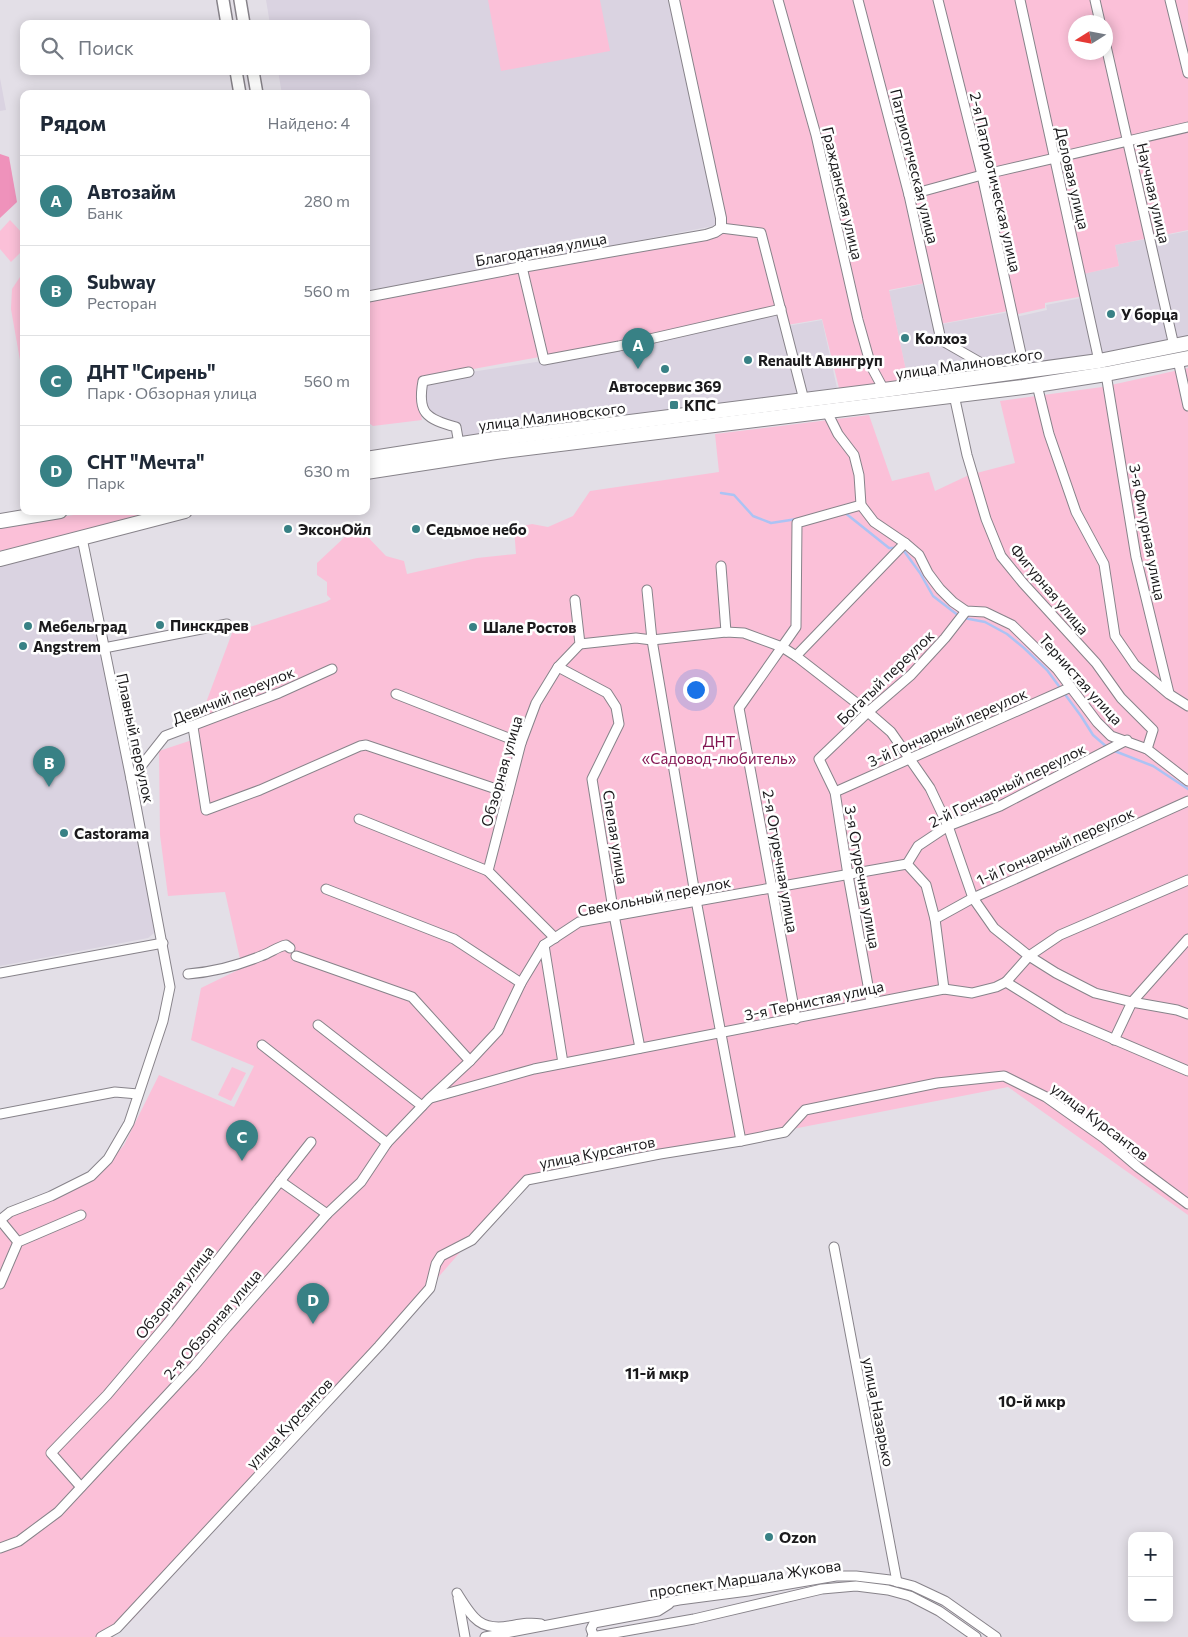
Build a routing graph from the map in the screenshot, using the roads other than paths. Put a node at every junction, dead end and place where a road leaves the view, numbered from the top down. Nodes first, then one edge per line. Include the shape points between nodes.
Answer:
1 (223, 0) edge
2 (240, 0) edge
3 (674, 0) edge
4 (778, 0) edge
5 (858, 0) edge
6 (938, 0) edge
7 (1020, 0) edge
8 (1094, 0) edge
9 (1170, 0) edge
10 (1098, 15) edge
11 (226, 20) edge
12 (243, 20) edge
13 (1109, 60) edge
14 (1188, 73) edge
15 (237, 75) edge
16 (254, 75) edge
17 (239, 90) edge
18 (256, 90) edge
19 (1188, 126) edge
20 (1128, 142) junction
21 (1055, 158) junction
22 (982, 175) junction
23 (909, 195) junction
24 (721, 228) junction
25 (522, 267) junction
26 (370, 296) edge
27 (781, 309) junction
28 (1188, 343) edge
29 (1180, 355) edge
30 (1099, 361) junction
31 (469, 372) dead end
32 (1025, 372) junction
33 (1106, 374) junction
34 (1002, 375) junction
35 (1037, 385) junction
36 (884, 390) junction
37 (954, 395) junction
38 (804, 400) junction
39 (1188, 406) edge
40 (826, 410) junction
41 (459, 444) junction
42 (370, 462) edge
43 (861, 506) junction
44 (36, 515) edge
45 (170, 515) edge
46 (0, 521) edge
47 (82, 538) junction
48 (905, 543) junction
49 (0, 559) edge
50 (721, 566) dead end
51 (648, 590) dead end
52 (575, 600) dead end
53 (966, 611) junction
54 (227, 624) dead end
55 (726, 632) junction
56 (652, 640) junction
57 (580, 644) junction
58 (782, 647) junction
59 (104, 648) junction
60 (796, 656) junction
61 (558, 667) junction
62 (332, 669) dead end
63 (1070, 687) junction
64 (396, 694) dead end
65 (1169, 694) junction
66 (1188, 706) edge
67 (868, 712) junction
68 (193, 727) junction
69 (1127, 740) junction
70 (521, 743) junction
71 (1147, 749) junction
72 (819, 759) joint
73 (910, 759) junction
74 (132, 779) junction
75 (1188, 780) edge
76 (835, 792) junction
77 (508, 793) junction
78 (1188, 801) edge
79 (359, 819) dead end
80 (948, 826) junction
81 (907, 864) junction
82 (488, 871) junction
83 (848, 876) junction
84 (1188, 880) edge
85 (772, 887) junction
86 (326, 889) dead end
87 (973, 898) junction
88 (696, 900) junction
89 (614, 915) junction
90 (935, 919) junction
91 (555, 938) junction
92 (1188, 939) edge
93 (163, 943) junction
94 (544, 945) junction
95 (290, 948) dead end
96 (296, 956) dead end
97 (1029, 956) junction
98 (0, 973) edge
99 (188, 974) dead end
100 (1006, 982) junction
101 (522, 983) junction
102 (944, 989) junction
103 (871, 1002) junction
104 (1132, 1002) junction
105 (1188, 1014) edge
106 (796, 1019) junction
107 (318, 1025) dead end
108 (721, 1034) junction
109 (1114, 1040) junction
110 (262, 1045) dead end
111 (640, 1048) junction
112 (470, 1061) junction
113 (563, 1063) junction
114 (1188, 1071) edge
115 (138, 1094) junction
116 (429, 1099) junction
117 (422, 1106) junction
118 (0, 1114) edge
119 (742, 1141) junction
120 (311, 1142) dead end
121 (387, 1143) junction
122 (280, 1181) junction
123 (1188, 1204) edge
124 (10, 1212) junction
125 (0, 1214) edge
126 (327, 1214) junction
127 (81, 1215) dead end
128 (0, 1220) edge
129 (18, 1242) junction
130 (834, 1247) dead end
131 (0, 1284) edge
132 (81, 1487) junction
133 (0, 1548) edge
134 (897, 1582) junction
135 (678, 1600) junction
136 (549, 1625) junction
137 (101, 1637) edge
138 (465, 1637) edge
139 (485, 1637) edge
140 (593, 1637) edge
141 (976, 1637) edge
142 (996, 1637) edge

1 - 11 main road
2 - 12 main road
3 - 24 street
4 - 36 street, Гражданская улица via 816,135 858,320 871,366
5 - 23 street, Патриотическая улица
6 - 22 street, 2-я Патриотическая улица
7 - 21 street, Деловая улица
8 - 10 street
9 - 14 street
13 - 20 street, Научная улица
15 - 17 main road
16 - 18 main road
19 - 20 street
20 - 21 street
20 - 29 street, Научная улица
21 - 22 street
21 - 30 street, Деловая улица
22 - 23 street
22 - 32 street, 2-я Патриотическая улица
23 - 34 street, Патриотическая улица via 941,340
24 - 25 street, Благодатная улица via 706,235
24 - 27 street, Благодатная улица via 761,233
25 - 26 street, Благодатная улица
25 - 27 street via 544,360
27 - 38 street, Благодатная улица
28 - 29 highway, улица Малиновского
29 - 30 highway, улица Малиновского
29 - 33 highway, улица Малиновского
29 - 39 street, Научная улица
30 - 32 highway, улица Малиновского
31 - 41 street via 423,381 420,396 423,407 435,422 456,427
32 - 34 highway, улица Малиновского
33 - 35 highway, улица Малиновского
33 - 65 street, 3-я Фигурная улица via 1136,557
34 - 36 highway, улица Малиновского
35 - 37 highway, улица Малиновского
35 - 65 street via 1049,434 1076,512 1104,564 1115,636 1135,665
36 - 38 highway, улица Малиновского
37 - 40 highway, улица Малиновского
37 - 71 street, Фигурная улица via 986,519 1001,556 1096,663 1121,698 1153,730
38 - 41 highway, улица Малиновского
40 - 42 highway, улица Малиновского via 496,452
40 - 43 street via 854,455
41 - 42 highway, улица Малиновского
43 - 48 street via 874,522
43 - 58 street via 797,523 796,627
44 - 46 highway
45 - 47 highway
47 - 49 highway
47 - 59 street, Плавный переулок
48 - 53 street via 919,555 940,589
48 - 60 street
50 - 55 street
51 - 56 street
52 - 57 street
53 - 63 street, Тернистая улица via 985,612 1012,626 1057,669
53 - 67 street, Богатый переулок via 911,675
54 - 59 street
55 - 56 street
55 - 58 street via 744,633
56 - 57 street via 636,638
56 - 88 street
57 - 61 street, Обзорная улица
58 - 60 street
58 - 85 street, 2-я Огуречная улица via 739,708
59 - 74 street, Плавный переулок
60 - 67 street
61 - 70 street, Обзорная улица via 536,703
61 - 89 street, Спелая улица via 607,693 616,707 619,724 592,778
62 - 68 street, Девичий переулок
63 - 69 street, Тернистая улица via 1111,736
63 - 73 street, 3-й Гончарный переулок
64 - 70 street
65 - 66 street
67 - 72 street, Богатый переулок
67 - 73 street via 891,732
68 - 74 street, Девичий переулок via 166,736
68 - 77 street via 206,810 366,745
69 - 71 street, Тернистая улица
69 - 80 street, 2-й Гончарный переулок via 1000,806
70 - 77 street, Обзорная улица
71 - 75 street, Тернистая улица
72 - 76 street, 3-я Огуречная улица
73 - 76 street, 3-й Гончарный переулок
73 - 80 street via 930,788
74 - 93 street, Плавный переулок
76 - 83 street, 3-я Огуречная улица
77 - 82 street, Обзорная улица
78 - 87 street, 1-й Гончарный переулок
79 - 82 street
80 - 81 street, 2-й Гончарный переулок via 918,846
80 - 87 street
81 - 83 street, Свекольный переулок
81 - 90 street via 926,885
82 - 91 street
83 - 85 street, Свекольный переулок
83 - 103 street, 3-я Огуречная улица
84 - 97 street via 1060,935
85 - 88 street, Свекольный переулок
85 - 106 street, 2-я Огуречная улица
86 - 101 street via 454,939
87 - 90 street, 1-й Гончарный переулок
87 - 97 street via 994,928
88 - 89 street, Свекольный переулок
88 - 108 street
89 - 91 street, Свекольный переулок via 578,922
89 - 111 street, Спелая улица
90 - 102 street
91 - 94 street, Свекольный переулок
92 - 104 street
93 - 98 street
93 - 115 street, Плавный переулок via 170,987 163,1021
94 - 101 street, Свекольный переулок
94 - 113 street
95 - 99 street via 281,946 214,972
96 - 112 street via 412,997
97 - 100 street
97 - 104 street via 1095,993
100 - 102 street, 3-я Тернистая улица via 972,993
100 - 109 street via 1064,1018
101 - 112 street, Свекольный переулок via 498,1031
102 - 103 street, 3-я Тернистая улица
103 - 106 street, 3-я Тернистая улица
104 - 105 street
104 - 109 street
106 - 108 street, 3-я Тернистая улица
107 - 117 street
108 - 111 street, 3-я Тернистая улица
108 - 119 street
109 - 114 street
110 - 121 street
111 - 113 street, 3-я Тернистая улица
112 - 116 street, Свекольный переулок
113 - 116 street, 3-я Тернистая улица
115 - 118 street via 115,1092
115 - 124 street, Плавный переулок via 129,1123 108,1159 91,1176
116 - 117 street, 2-я Обзорная улица
117 - 121 street, 2-я Обзорная улица
119 - 123 street, улица Курсантов via 784,1132 805,1110 937,1083 1004,1076 1046,1096
119 - 137 street, улица Курсантов via 527,1180 472,1240 441,1256 430,1288 379,1346 117,1628
120 - 122 street, Обзорная улица
121 - 126 street, 2-я Обзорная улица via 361,1182
122 - 126 street
122 - 132 street, Обзорная улица via 168,1323 51,1454
124 - 125 street
124 - 128 street
126 - 132 street, 2-я Обзорная улица via 194,1366
127 - 129 street
128 - 129 street
129 - 131 street
130 - 134 street, улица Назарько
132 - 133 street, 2-я Обзорная улица via 40,1527 19,1541
134 - 135 street, проспект Маршала Жукова via 836,1576
134 - 142 street, проспект Маршала Жукова via 914,1586 945,1602
135 - 136 street, проспект Маршала Жукова
135 - 140 street via 658,1610 594,1623 591,1629
136 - 138 street via 530,1622 492,1628 472,1616 457,1593
136 - 139 street, проспект Маршала Жукова
140 - 141 street, проспект Маршала Жукова via 694,1619 822,1589 856,1586 910,1596

